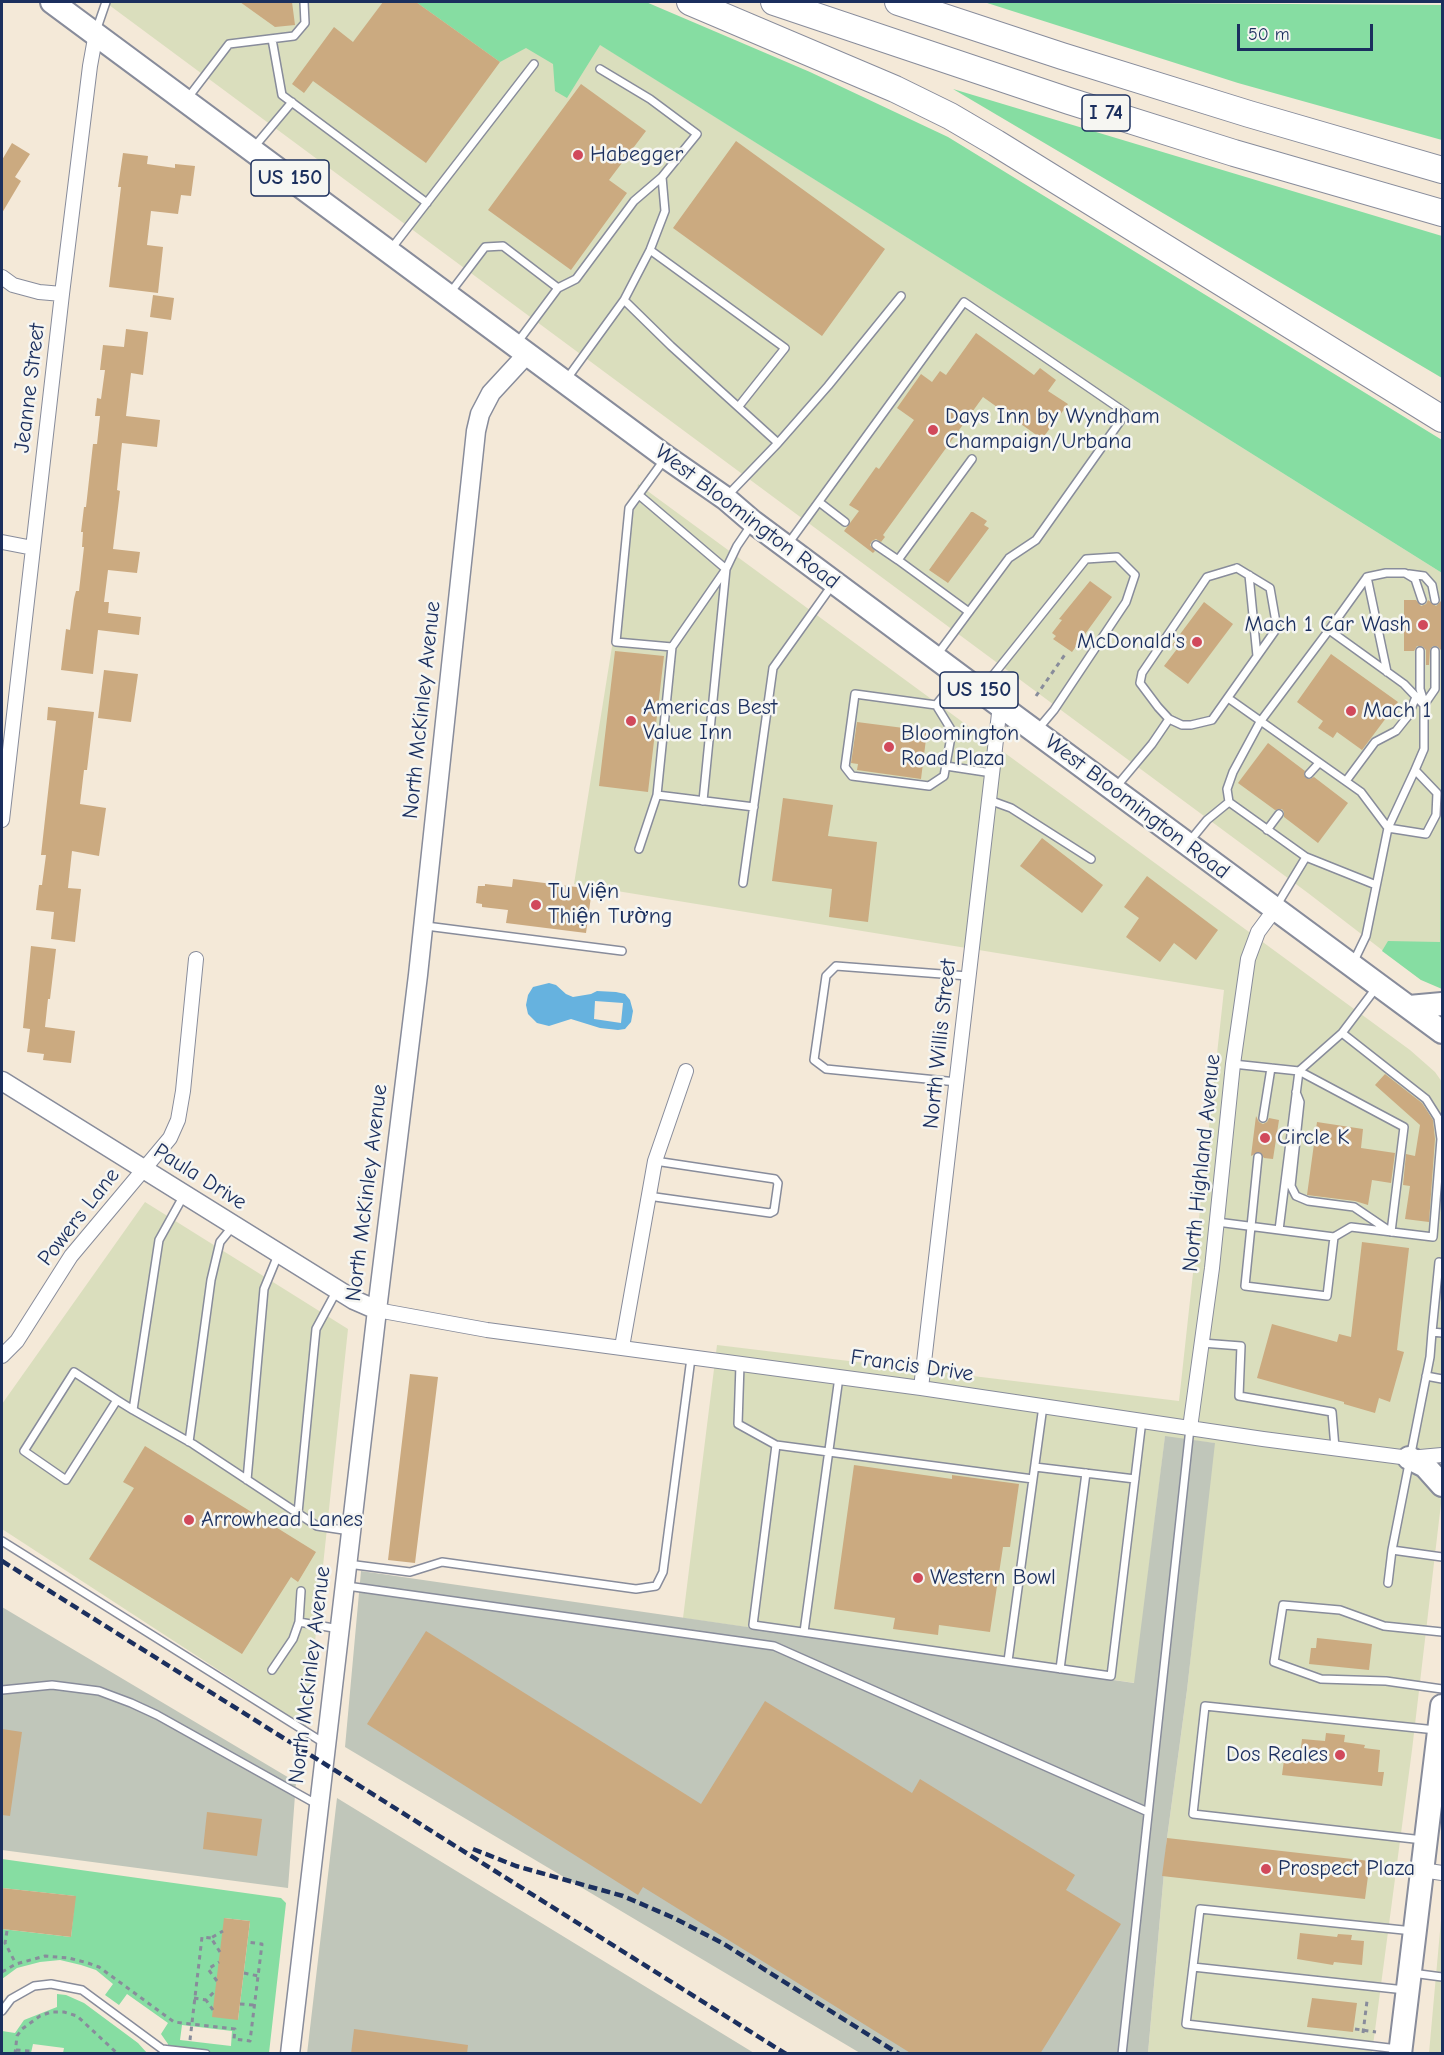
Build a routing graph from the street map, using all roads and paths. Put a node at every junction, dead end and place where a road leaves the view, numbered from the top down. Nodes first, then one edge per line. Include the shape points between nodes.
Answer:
1 (52, 2) edge
2 (106, 2) edge
3 (304, 2) edge
4 (690, 2) edge
5 (774, 2) edge
6 (898, 2) edge
7 (96, 33) junction
8 (272, 39) junction
9 (534, 64) dead end
10 (600, 69) dead end
11 (186, 101) junction
12 (292, 102) junction
13 (252, 149) junction
14 (1443, 171) edge
15 (662, 177) junction
16 (427, 203) junction
17 (1443, 213) edge
18 (650, 250) junction
19 (389, 251) junction
20 (2, 278) edge
21 (558, 288) junction
22 (62, 294) junction
23 (449, 295) junction
24 (902, 296) dead end
25 (624, 300) junction
26 (521, 349) junction
27 (564, 381) junction
28 (739, 406) junction
29 (1443, 419) edge
30 (778, 443) junction
31 (666, 457) junction
32 (972, 459) dead end
33 (639, 495) junction
34 (725, 498) junction
35 (819, 502) junction
36 (753, 522) junction
37 (845, 522) dead end
38 (2, 542) edge
39 (876, 545) dead end
40 (786, 546) junction
41 (33, 548) junction
42 (898, 560) junction
43 (726, 569) junction
44 (1405, 573) junction
45 (1249, 575) junction
46 (1366, 577) junction
47 (834, 582) junction
48 (1422, 600) dead end
49 (1435, 600) dead end
50 (969, 612) junction
51 (1329, 630) junction
52 (672, 647) junction
53 (1420, 651) dead end
54 (1435, 651) dead end
55 (1066, 653) dead end
56 (1257, 656) junction
57 (935, 657) junction
58 (1387, 672) junction
59 (960, 676) junction
60 (981, 691) junction
61 (1036, 696) dead end
62 (1416, 696) junction
63 (1228, 698) junction
64 (936, 705) junction
65 (1000, 705) junction
66 (1424, 705) junction
67 (1169, 719) junction
68 (1260, 722) junction
69 (1036, 732) junction
70 (1319, 763) junction
71 (946, 766) junction
72 (1415, 770) junction
73 (992, 773) junction
74 (1309, 774) dead end
75 (1346, 781) junction
76 (1115, 789) junction
77 (3, 793) edge
78 (657, 795) junction
79 (989, 800) junction
80 (703, 801) junction
81 (1229, 802) junction
82 (754, 807) junction
83 (1279, 814) dead end
84 (2, 820) edge
85 (1388, 828) junction
86 (1267, 830) junction
87 (1187, 844) junction
88 (639, 849) dead end
89 (1306, 857) junction
90 (1091, 859) dead end
91 (743, 883) dead end
92 (1376, 885) junction
93 (1275, 909) junction
94 (423, 926) junction
95 (622, 951) dead end
96 (196, 959) dead end
97 (1352, 965) junction
98 (969, 975) junction
99 (1379, 985) junction
100 (1443, 1004) edge
101 (1409, 1007) junction
102 (1437, 1029) edge
103 (1342, 1033) junction
104 (1443, 1046) edge
105 (1233, 1064) junction
106 (1271, 1068) junction
107 (686, 1071) dead end
108 (1299, 1071) junction
109 (2, 1081) edge
110 (957, 1082) junction
111 (1296, 1092) junction
112 (1263, 1118) dead end
113 (1258, 1157) dead end
114 (655, 1161) junction
115 (144, 1170) junction
116 (184, 1195) junction
117 (648, 1196) junction
118 (1217, 1222) junction
119 (233, 1226) junction
120 (1252, 1226) junction
121 (1279, 1230) junction
122 (1391, 1232) junction
123 (1334, 1237) junction
124 (279, 1254) junction
125 (1439, 1262) dead end
126 (337, 1289) junction
127 (377, 1310) junction
128 (1432, 1332) junction
129 (1443, 1333) edge
130 (1202, 1343) junction
131 (622, 1347) junction
132 (2, 1356) edge
133 (691, 1358) junction
134 (740, 1365) junction
135 (1426, 1376) junction
136 (839, 1377) junction
137 (1443, 1378) edge
138 (921, 1388) junction
139 (117, 1400) junction
140 (1043, 1406) junction
141 (133, 1410) junction
142 (1142, 1420) junction
143 (1190, 1428) junction
144 (189, 1442) junction
145 (776, 1445) junction
146 (1335, 1448) junction
147 (829, 1452) junction
148 (1443, 1455) edge
149 (1409, 1458) junction
150 (1035, 1467) junction
151 (1086, 1473) junction
152 (1033, 1479) junction
153 (1135, 1479) junction
154 (248, 1480) junction
155 (1443, 1485) edge
156 (298, 1513) junction
157 (351, 1532) junction
158 (2, 1541) edge
159 (1392, 1550) junction
160 (1443, 1557) edge
161 (347, 1564) junction
162 (1388, 1583) dead end
163 (344, 1586) junction
164 (301, 1591) dead end
165 (299, 1622) junction
166 (339, 1629) junction
167 (804, 1632) junction
168 (1443, 1632) edge
169 (1008, 1661) junction
170 (1060, 1669) junction
171 (272, 1670) dead end
172 (1443, 1689) edge
173 (2, 1690) edge
174 (1443, 1706) edge
175 (1441, 1718) edge
176 (326, 1744) junction
177 (1439, 1762) edge
178 (319, 1805) junction
179 (1148, 1812) junction
180 (1426, 1840) junction
181 (1432, 1872) edge
182 (7, 1931) dead end
183 (223, 1931) dead end
184 (1415, 1931) junction
185 (211, 1938) junction
186 (247, 1942) dead end
187 (220, 1952) dead end
188 (219, 1962) dead end
189 (16, 1964) junction
190 (1193, 1967) junction
191 (198, 1968) junction
192 (208, 1969) junction
193 (2, 1972) edge
194 (244, 1974) dead end
195 (258, 1976) junction
196 (1443, 1977) edge
197 (217, 1981) dead end
198 (1409, 1982) junction
199 (216, 1990) dead end
200 (194, 1998) junction
201 (206, 2000) junction
202 (1367, 2001) dead end
203 (240, 2004) dead end
204 (254, 2005) junction
205 (213, 2010) dead end
206 (2, 2012) edge
207 (191, 2024) junction
208 (1355, 2029) dead end
209 (1364, 2030) junction
210 (1376, 2032) dead end
211 (1363, 2037) dead end
212 (30, 2051) dead end
213 (162, 2051) edge
214 (188, 2051) junction
215 (1400, 2051) edge
216 (15, 2052) edge
217 (118, 2054) edge
218 (206, 2054) edge
219 (290, 2054) edge
220 (1122, 2054) edge

1 - 7 main road, West Bloomington Road / US 150
2 - 7 lane
3 - 8 lane via 305,23 294,36
4 - 29 highway via 950,116
5 - 17 highway, I 74 via 1233,153
6 - 14 highway, I 74 via 1249,114
7 - 11 main road, West Bloomington Road / US 150
7 - 22 street, Jeanne Street
8 - 11 lane via 229,44
8 - 12 lane via 282,95
9 - 16 lane
10 - 15 lane via 697,134
11 - 13 main road, West Bloomington Road / US 150
12 - 13 lane
12 - 16 lane
13 - 19 main road, West Bloomington Road / US 150
15 - 18 lane via 665,211
15 - 21 lane via 634,201 576,279
16 - 19 lane
18 - 25 lane
18 - 28 lane via 785,348
19 - 23 main road, West Bloomington Road / US 150
20 - 22 street via 39,292
21 - 23 lane via 503,246 485,247
21 - 26 lane
22 - 41 street, Jeanne Street
23 - 26 main road, West Bloomington Road / US 150
24 - 30 lane
25 - 27 lane
25 - 28 lane
26 - 27 main road, West Bloomington Road / US 150
26 - 94 street, North McKinley Avenue via 491,393 476,431
27 - 31 main road, West Bloomington Road / US 150
28 - 30 lane
30 - 34 lane
31 - 33 lane
31 - 34 main road, West Bloomington Road / US 150
32 - 42 lane
33 - 43 lane
33 - 52 lane via 629,508 616,642
34 - 36 main road, West Bloomington Road / US 150
35 - 37 lane
35 - 40 lane
35 - 50 lane via 964,302 1126,413 1036,540 1009,558
36 - 40 main road, West Bloomington Road / US 150
36 - 43 lane
38 - 41 street
39 - 42 lane
40 - 47 main road, West Bloomington Road / US 150
41 - 77 street, Jeanne Street
42 - 50 lane
43 - 52 lane
43 - 80 lane
44 - 46 lane
44 - 48 lane via 1415,579
44 - 49 lane via 1424,576 1432,585
45 - 56 lane
45 - 56 lane via 1270,588 1277,628
45 - 67 lane via 1237,568 1207,577 1142,673 1140,683
46 - 51 lane
46 - 58 lane
47 - 57 main road, West Bloomington Road / US 150
47 - 82 lane via 773,668
50 - 57 lane
51 - 58 lane
51 - 68 lane
52 - 78 lane
53 - 66 lane
54 - 66 lane via 1435,689
55 - 61 path
56 - 63 lane
57 - 59 main road, West Bloomington Road / US 150
58 - 62 lane
59 - 60 main road, West Bloomington Road / US 150
59 - 64 lane
60 - 65 main road, West Bloomington Road / US 150
60 - 69 lane via 1086,559 1117,557 1135,575 1126,602
62 - 66 lane
62 - 75 lane via 1396,731 1375,742
63 - 67 lane via 1212,720 1182,725
63 - 68 lane
64 - 71 lane via 952,731
64 - 71 lane via 855,694 845,767 852,776 929,786 944,776
65 - 69 main road, West Bloomington Road / US 150
65 - 73 street, North Willis Street
66 - 72 lane via 1424,749
67 - 76 lane
68 - 70 lane
68 - 81 lane via 1233,772 1227,789
69 - 76 main road, West Bloomington Road / US 150
70 - 74 lane
70 - 75 lane
71 - 73 lane
72 - 85 lane
72 - 85 lane via 1437,793 1436,815 1426,834
73 - 79 street, North Willis Street
75 - 85 lane via 1361,792
76 - 87 main road, West Bloomington Road / US 150
77 - 84 street, Jeanne Street
78 - 80 lane
78 - 88 lane
79 - 90 lane via 1011,808
79 - 98 street, North Willis Street
80 - 82 lane
81 - 86 lane
81 - 87 lane
82 - 91 lane
83 - 86 lane
85 - 92 lane
86 - 89 lane
87 - 93 main road, West Bloomington Road / US 150
89 - 92 lane
89 - 93 lane
92 - 97 lane via 1366,936
93 - 97 main road, West Bloomington Road / US 150
93 - 105 street, North Highland Avenue via 1258,932 1248,959
94 - 95 lane
94 - 127 street, North McKinley Avenue
96 - 115 street, Powers Lane via 178,1120 170,1138
97 - 99 main road, West Bloomington Road / US 150
98 - 110 street, North Willis Street
98 - 110 lane via 836,966 825,976 814,1060 826,1069
99 - 101 main road, West Bloomington Road / US 150
99 - 103 lane
100 - 101 main road
101 - 102 main road, West Bloomington Road / US 150
102 - 104 main road
103 - 108 lane
103 - 122 lane via 1426,1099 1438,1118 1441,1139 1433,1237
105 - 106 lane
105 - 118 street, North Highland Avenue
106 - 108 lane
106 - 112 lane
107 - 114 street
108 - 111 lane
108 - 122 lane via 1404,1127
109 - 115 street, Paula Drive
110 - 138 street, North Willis Street
111 - 121 lane
111 - 122 lane via 1300,1102 1291,1186 1296,1196 1354,1207
113 - 120 lane
114 - 117 street
114 - 117 lane via 775,1179 778,1183 774,1211
115 - 116 street, Paula Drive
115 - 132 street, Powers Lane via 71,1256 17,1341
116 - 119 street, Paula Drive
116 - 141 lane via 159,1240
117 - 131 street
118 - 120 lane
118 - 130 street, North Highland Avenue
119 - 124 street, Paula Drive
119 - 144 lane via 220,1242 211,1280
120 - 121 lane
120 - 123 lane via 1245,1286 1327,1296
121 - 123 lane
122 - 123 lane via 1351,1227
124 - 126 street, Paula Drive
124 - 154 lane via 264,1289
125 - 128 lane
126 - 127 street, Paula Drive
126 - 156 lane via 316,1329
127 - 131 street, Francis Drive via 487,1330
127 - 157 street, North McKinley Avenue
128 - 129 lane
128 - 135 lane
130 - 143 street, North Highland Avenue
130 - 146 lane via 1241,1346 1239,1396 1332,1412
131 - 133 street, Francis Drive
133 - 134 street, Francis Drive
133 - 161 lane via 663,1572 656,1586 636,1588 442,1562 410,1572
134 - 136 street, Francis Drive
134 - 145 lane via 738,1424
135 - 137 lane
135 - 149 lane
136 - 138 street, Francis Drive
136 - 147 lane
138 - 140 street, Francis Drive
139 - 139 lane via 74,1372 24,1451 66,1480
139 - 141 lane
140 - 142 street, Francis Drive
140 - 150 lane
141 - 144 lane
142 - 143 street, Francis Drive
142 - 153 lane
143 - 146 street, Francis Drive
143 - 179 lane
144 - 154 lane
145 - 147 lane
145 - 167 lane via 753,1624
146 - 149 street, Francis Drive
147 - 152 lane
147 - 167 lane
148 - 149 street, Francis Drive
149 - 155 main road
149 - 159 lane
150 - 151 lane
150 - 152 lane
151 - 153 lane
151 - 170 lane
152 - 169 lane
153 - 170 lane via 1111,1676
154 - 156 lane
156 - 157 lane via 317,1526
157 - 161 street, North McKinley Avenue
158 - 176 lane
159 - 160 lane
159 - 162 lane
161 - 163 street, North McKinley Avenue
163 - 166 street, North McKinley Avenue
163 - 179 lane via 774,1646
164 - 165 lane
165 - 166 lane
165 - 171 lane via 293,1639
166 - 176 street, North McKinley Avenue
167 - 169 lane
168 - 172 lane via 1384,1626 1340,1610 1283,1605 1275,1662 1321,1679 1386,1681
169 - 170 lane
173 - 178 lane via 52,1685 99,1691 158,1715
174 - 175 main road
175 - 177 main road
175 - 180 lane via 1205,1706 1192,1814
176 - 178 street, North McKinley Avenue
177 - 180 main road
178 - 219 street, North McKinley Avenue
179 - 220 lane
180 - 181 main road
181 - 184 main road
182 - 189 path via 5,1943
183 - 185 path
184 - 190 lane via 1200,1909
184 - 198 main road
185 - 187 path
185 - 191 path via 202,1937
186 - 195 path via 262,1944
188 - 192 path
189 - 193 path
189 - 207 path via 45,1956 88,1963 174,2022
190 - 198 lane
190 - 215 lane via 1186,2025
191 - 192 path
191 - 200 path
192 - 197 path
194 - 195 path
195 - 204 path
196 - 198 lane
198 - 215 main road
199 - 201 path
200 - 201 path
200 - 207 path
201 - 205 path
202 - 209 path
203 - 204 path
204 - 207 path via 250,2041 234,2039 235,2029
206 - 213 lane via 11,1999 34,1986 51,1984 81,1990
207 - 214 path
208 - 209 path
209 - 210 path
209 - 211 path
212 - 216 path
213 - 214 lane
214 - 218 lane
216 - 217 path via 17,2036 28,2023 51,2012 64,2012 77,2016

